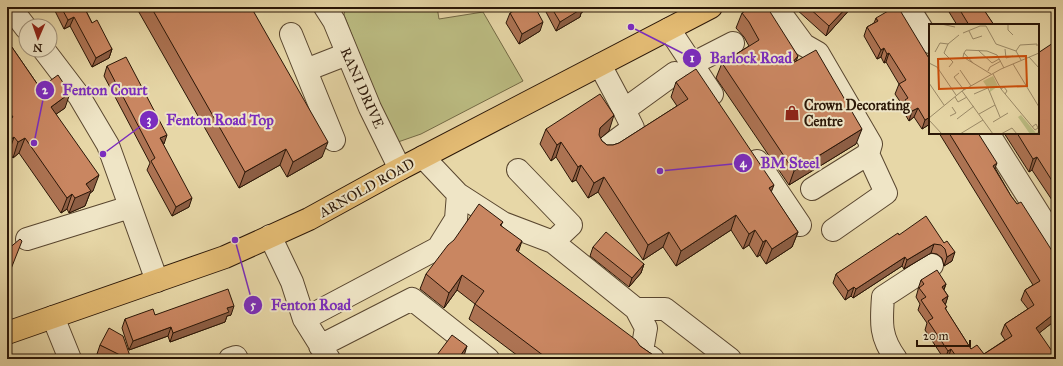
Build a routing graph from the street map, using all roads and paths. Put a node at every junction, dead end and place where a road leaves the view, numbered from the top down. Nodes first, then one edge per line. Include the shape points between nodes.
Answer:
1 (10, 7) edge
2 (324, 7) edge
3 (711, 7) edge
4 (776, 7) edge
5 (908, 7) edge
6 (18, 18) edge
7 (669, 29) junction
8 (291, 34) dead end
9 (929, 40) edge
10 (734, 43) dead end
11 (347, 54) junction
12 (50, 58) edge
13 (600, 65) junction
14 (684, 69) junction
15 (306, 70) junction
16 (722, 109) edge
17 (624, 110) junction
18 (989, 134) edge
19 (334, 140) dead end
20 (744, 141) edge
21 (606, 148) edge
22 (868, 154) junction
23 (423, 157) junction
24 (400, 169) junction
25 (518, 170) dead end
26 (812, 190) dead end
27 (458, 194) junction
28 (130, 207) junction
29 (800, 225) dead end
30 (833, 230) dead end
31 (270, 236) junction
32 (27, 239) dead end
33 (1056, 241) edge
34 (553, 242) junction
35 (932, 265) dead end
36 (157, 281) junction
37 (636, 309) junction
38 (53, 317) junction
39 (304, 319) junction
40 (7, 334) edge
41 (325, 352) edge
42 (70, 359) edge
43 (230, 359) edge
44 (237, 359) edge
45 (488, 359) edge
46 (653, 359) edge
47 (730, 359) edge
48 (896, 359) edge

1 - 6 street
2 - 11 street, RANI DRIVE via 334,21
3 - 7 main road, ARNOLD ROAD
4 - 22 street via 804,46 818,53 872,144
5 - 9 street
7 - 13 main road, ARNOLD ROAD
7 - 14 street
8 - 15 street
10 - 14 street
11 - 15 street
11 - 24 street, RANI DRIVE
12 - 28 street via 79,96 108,145
13 - 17 street
13 - 23 main road, ARNOLD ROAD
14 - 16 street
14 - 17 street
15 - 19 street
17 - 21 street via 633,128
18 - 33 street
20 - 29 street
22 - 26 street
22 - 30 street via 886,193
23 - 24 main road, ARNOLD ROAD
23 - 27 street
24 - 31 main road, ARNOLD ROAD via 309,219
25 - 34 street via 571,225
27 - 34 street via 503,223
27 - 39 street via 456,219 438,248
28 - 32 street
28 - 36 street
31 - 36 main road, ARNOLD ROAD via 225,257
31 - 39 street via 292,282
34 - 37 street
35 - 48 street via 883,297 881,329 887,347
36 - 38 main road, ARNOLD ROAD
37 - 46 street via 646,328 642,351
37 - 47 street via 665,309
38 - 40 main road, ARNOLD ROAD
38 - 42 street
39 - 41 street
41 - 45 street via 412,299
43 - 44 street

